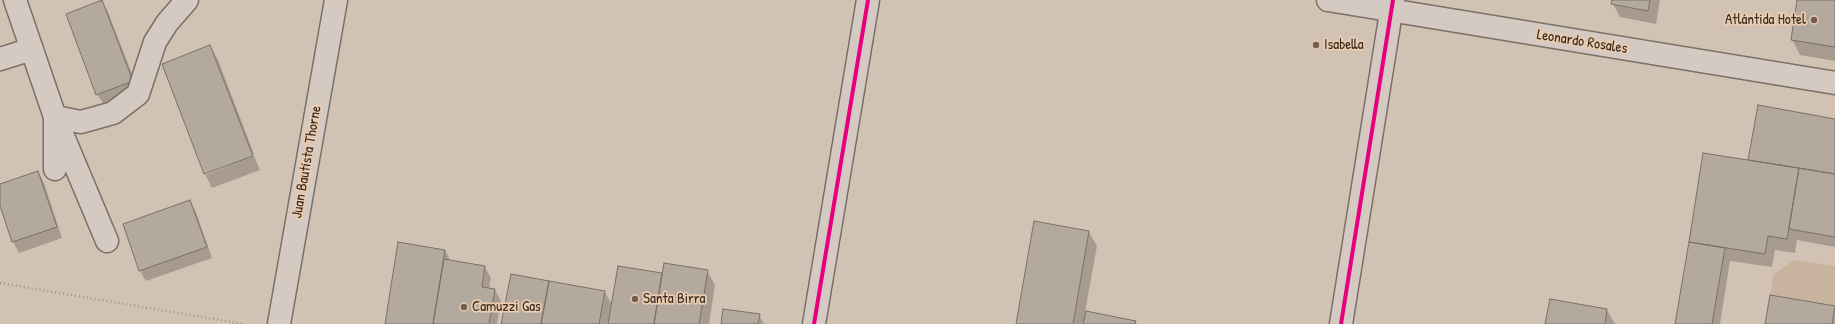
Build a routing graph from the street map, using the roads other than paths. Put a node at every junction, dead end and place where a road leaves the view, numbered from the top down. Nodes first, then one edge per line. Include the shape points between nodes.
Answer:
1 (15, 0) edge
2 (187, 0) edge
3 (336, 0) edge
4 (868, 0) edge
5 (1328, 0) edge
6 (1392, 6) edge
7 (32, 49) junction
8 (0, 59) edge
9 (1835, 83) edge
10 (55, 117) junction
11 (55, 169) dead end
12 (107, 241) dead end
13 (279, 324) edge
14 (814, 324) edge
15 (1341, 324) edge

1 - 7 street
2 - 10 street via 155,42 138,94 107,115 81,122
3 - 13 street, Juan Bautista Thorne
4 - 14 street
5 - 6 street, Leonardo Rosales
6 - 9 street, Leonardo Rosales
6 - 15 street
7 - 8 street
7 - 10 street
10 - 11 street
10 - 12 street

